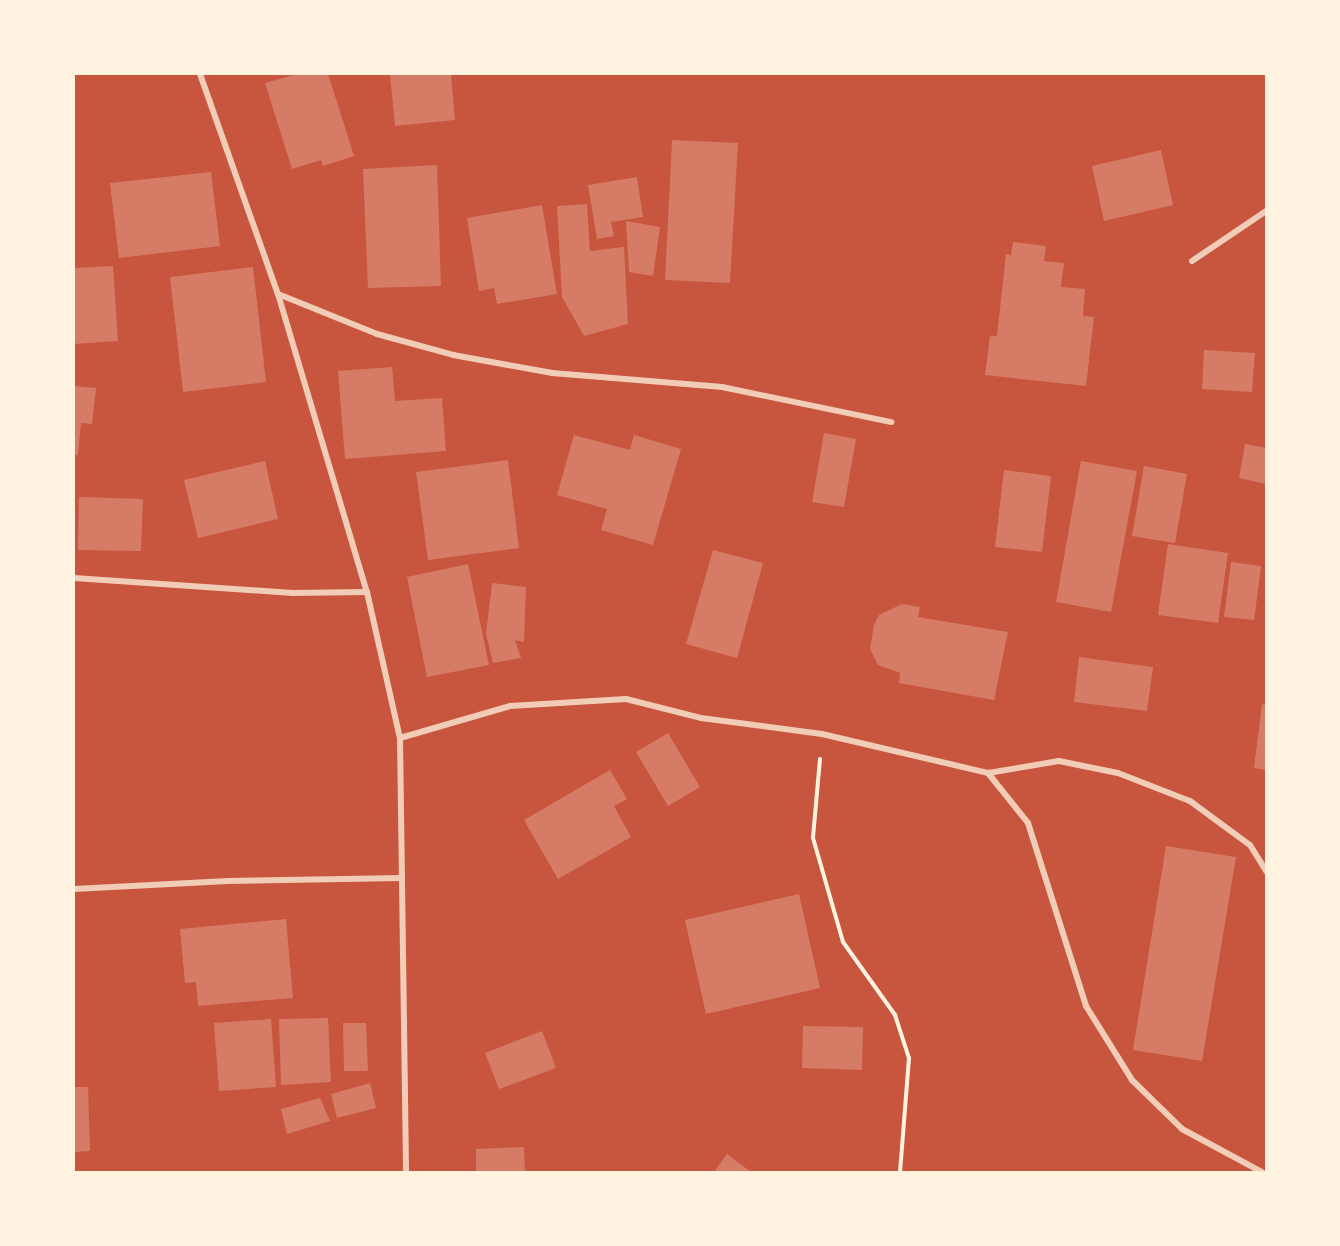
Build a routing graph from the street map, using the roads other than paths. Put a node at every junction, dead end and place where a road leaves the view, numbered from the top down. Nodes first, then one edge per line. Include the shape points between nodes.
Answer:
1 (200, 74) edge
2 (1266, 211) edge
3 (1192, 261) dead end
4 (278, 294) junction
5 (891, 422) dead end
6 (74, 578) edge
7 (367, 592) junction
8 (400, 738) junction
9 (988, 773) junction
10 (1266, 871) edge
11 (402, 878) junction
12 (74, 890) edge
13 (406, 1173) edge
14 (1262, 1173) edge

1 - 4 street
2 - 3 street
4 - 5 street via 377,334 453,355 552,373 722,387
4 - 7 street
6 - 7 street via 292,593
7 - 8 street
8 - 9 street via 510,706 626,699 701,718 822,734
8 - 11 street
9 - 10 street via 1059,761 1118,773 1190,801 1250,845
9 - 14 street via 1028,823 1086,1006 1132,1080 1182,1129
11 - 12 street via 228,881
11 - 13 street

